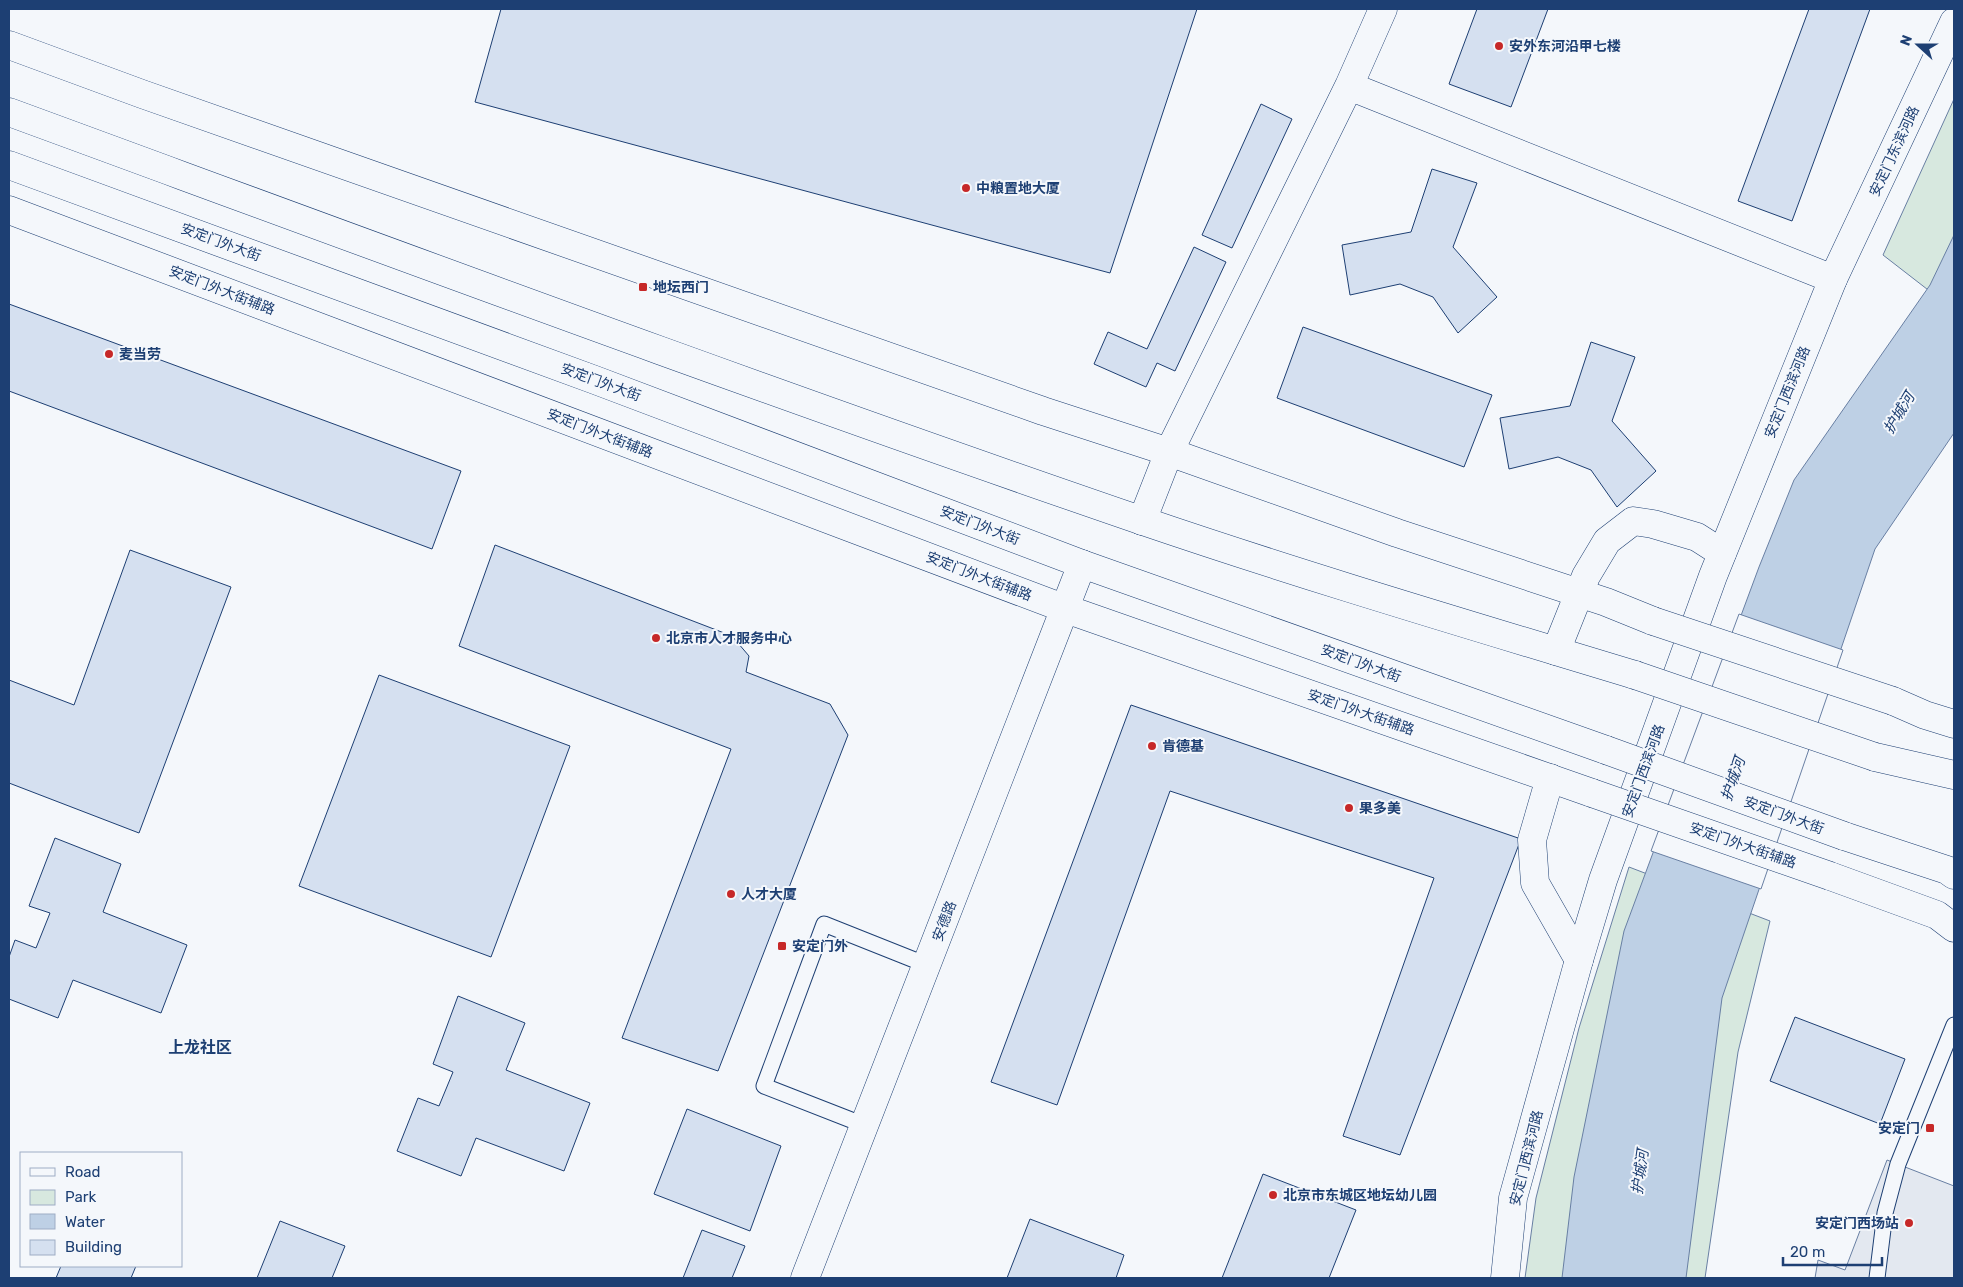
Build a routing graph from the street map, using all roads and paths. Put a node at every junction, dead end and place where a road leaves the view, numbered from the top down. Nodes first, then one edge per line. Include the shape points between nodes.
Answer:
1 (1383, 9) edge
2 (1954, 22) edge
3 (9, 45) edge
4 (1349, 86) junction
5 (9, 112) edge
6 (9, 165) edge
7 (9, 210) edge
8 (1834, 279) junction
9 (1169, 452) junction
10 (1142, 521) junction
11 (1722, 553) junction
12 (1082, 564) junction
13 (1579, 593) junction
14 (1066, 608) junction
15 (1556, 652) junction
16 (1954, 724) edge
17 (1954, 775) edge
18 (1550, 778) junction
19 (1954, 875) edge
20 (1954, 928) edge
21 (1579, 960) junction
22 (927, 964) junction
23 (1954, 1025) edge
24 (864, 1126) junction
25 (805, 1278) edge
26 (1504, 1278) edge
27 (1877, 1278) edge

1 - 4 street
2 - 8 street, 安定门东滨河路
3 - 9 street via 1033,408
4 - 8 street
4 - 9 street
5 - 10 street via 619,335
6 - 12 street, 安定门外大街 via 595,380
7 - 14 street, 安定门外大街辅路
8 - 11 street, 安定门西滨河路
9 - 10 street
9 - 13 street
10 - 15 street via 1370,596
11 - 13 street via 1697,538 1632,521 1607,541
11 - 21 street, 安定门西滨河路 via 1603,880
12 - 14 street, 安德路
12 - 19 street, 安定门外大街, bridge
13 - 15 street
13 - 16 street, bridge
14 - 18 street, 安定门外大街辅路
14 - 22 street, 安德路
15 - 17 street, bridge via 1874,757
18 - 20 street, 安定门外大街辅路, bridge via 1830,876 1937,916
18 - 21 street via 1532,840 1535,883
21 - 26 street, 安定门西滨河路 via 1513,1198
22 - 24 street, 安德路
22 - 24 lane via 824,924 764,1086
23 - 27 lane via 1898,1164 1885,1213
24 - 25 street, 安德路

